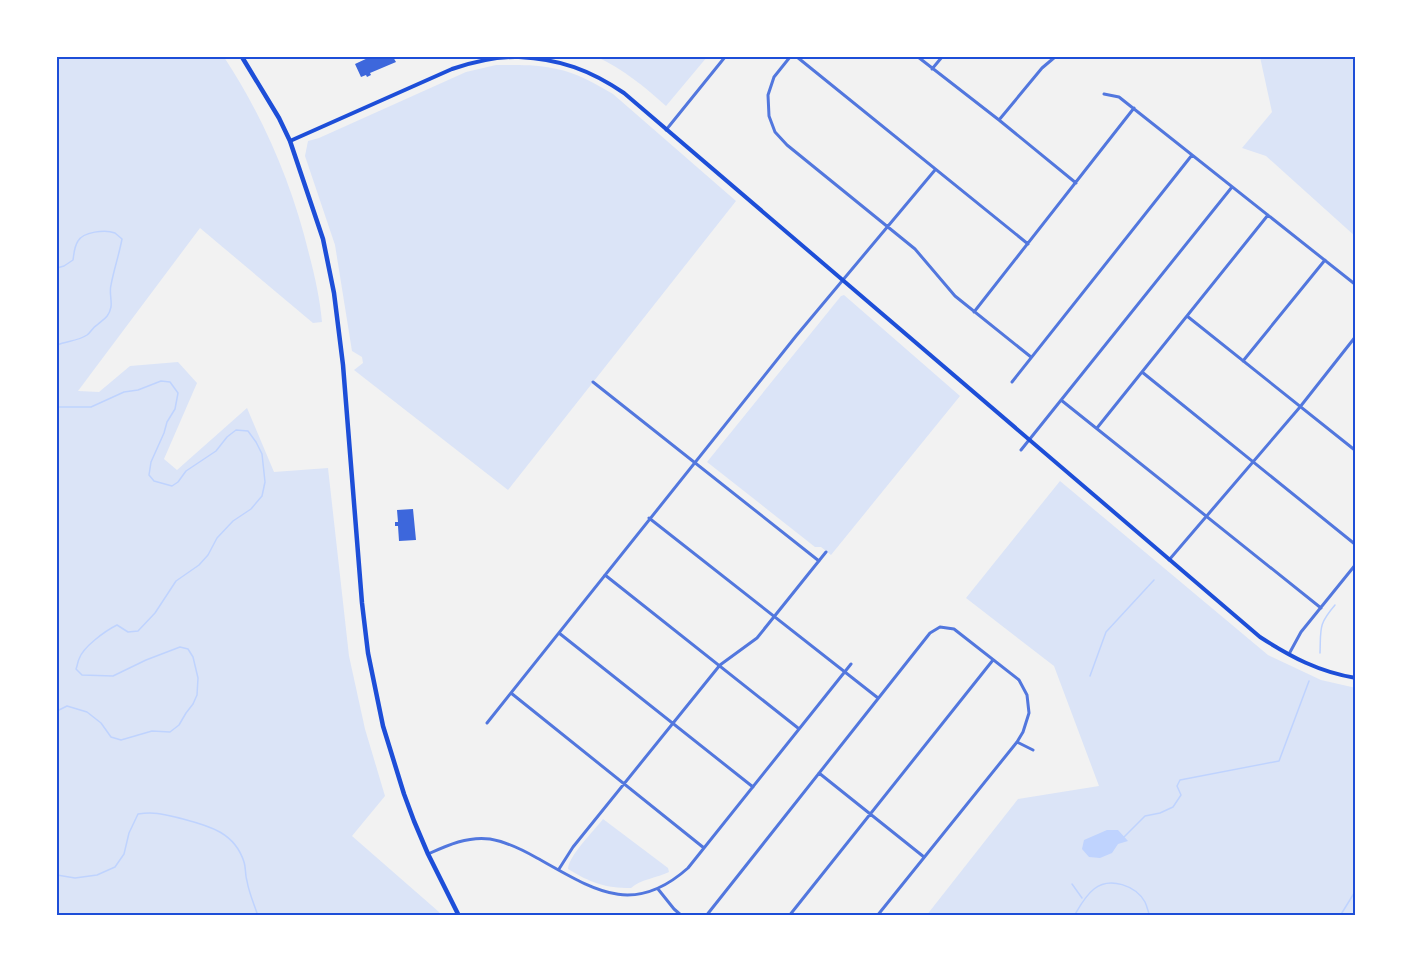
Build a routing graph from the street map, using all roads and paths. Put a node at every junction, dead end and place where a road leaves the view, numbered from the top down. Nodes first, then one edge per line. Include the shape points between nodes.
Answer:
1 (242, 57) edge
2 (517, 57) edge
3 (725, 57) edge
4 (790, 57) edge
5 (797, 57) edge
6 (918, 57) edge
7 (942, 57) edge
8 (1055, 57) edge
9 (932, 69) junction
10 (1104, 94) dead end
11 (1134, 108) junction
12 (999, 120) junction
13 (666, 130) junction
14 (290, 141) junction
15 (1192, 155) junction
16 (935, 170) junction
17 (1076, 183) junction
18 (1232, 187) junction
19 (1268, 215) junction
20 (888, 227) junction
21 (1028, 244) junction
22 (1325, 260) junction
23 (843, 280) junction
24 (1356, 285) edge
25 (974, 312) junction
26 (1187, 316) junction
27 (1356, 336) edge
28 (1031, 357) junction
29 (1243, 361) junction
30 (1142, 372) junction
31 (593, 382) dead end
32 (1011, 382) dead end
33 (1061, 400) junction
34 (1300, 407) junction
35 (1097, 428) junction
36 (1029, 440) junction
37 (1021, 450) dead end
38 (1356, 451) edge
39 (695, 462) junction
40 (1253, 462) junction
41 (1207, 516) junction
42 (649, 518) junction
43 (1356, 545) edge
44 (826, 552) dead end
45 (1169, 560) junction
46 (819, 561) junction
47 (1356, 564) edge
48 (605, 574) junction
49 (1321, 608) junction
50 (774, 616) junction
51 (559, 633) junction
52 (1288, 655) junction
53 (993, 660) junction
54 (850, 664) dead end
55 (720, 665) junction
56 (844, 672) junction
57 (1356, 678) edge
58 (511, 693) junction
59 (878, 698) junction
60 (487, 723) dead end
61 (673, 723) junction
62 (799, 729) junction
63 (1017, 742) junction
64 (1034, 750) dead end
65 (819, 773) junction
66 (625, 784) junction
67 (753, 787) junction
68 (870, 814) junction
69 (704, 848) junction
70 (428, 854) junction
71 (924, 857) junction
72 (559, 869) junction
73 (658, 889) junction
74 (459, 916) edge
75 (682, 916) edge
76 (706, 916) edge
77 (789, 916) edge
78 (877, 916) edge

1 - 14 main road
2 - 13 main road via 552,60 594,74 624,93
2 - 14 main road via 489,58 452,69
3 - 13 street
4 - 20 street via 774,77 768,95 775,132
5 - 16 street
6 - 9 street
7 - 9 street
8 - 12 street
9 - 12 street
10 - 11 street via 1119,97
11 - 15 street
11 - 17 street
12 - 17 street
13 - 23 main road
14 - 70 main road via 322,239 334,293 368,653 383,726
15 - 18 street
15 - 28 street
16 - 20 street
16 - 21 street
17 - 21 street
18 - 19 street
18 - 33 street
19 - 22 street
19 - 26 street
20 - 23 street
20 - 25 street via 915,249
21 - 25 street
22 - 24 street
22 - 29 street
23 - 36 main road
23 - 39 street
25 - 28 street
26 - 29 street
26 - 30 street
27 - 34 street
28 - 32 street
29 - 34 street
30 - 35 street
30 - 40 street
31 - 39 street
33 - 35 street
33 - 36 street
34 - 38 street
34 - 40 street
35 - 41 street
36 - 37 street
36 - 45 main road
39 - 42 street
39 - 46 street
40 - 41 street
40 - 43 street
41 - 45 street
41 - 49 street
42 - 48 street
42 - 50 street
44 - 46 street
45 - 52 main road via 1260,638
46 - 50 street
47 - 49 street
48 - 51 street
48 - 55 street
49 - 52 street
50 - 55 street via 757,638
50 - 56 street
51 - 58 street
51 - 61 street
52 - 57 main road
53 - 59 street via 954,629 940,627 930,633
53 - 63 street via 1019,680 1027,695 1029,713
53 - 68 street
54 - 56 street
55 - 61 street
55 - 62 street
56 - 59 street
56 - 62 street
58 - 60 street
58 - 66 street
59 - 65 street
61 - 66 street
61 - 67 street
62 - 67 street
63 - 64 street
63 - 71 street
65 - 68 street
65 - 76 street
66 - 69 street
66 - 72 street
67 - 69 street
68 - 71 street
68 - 77 street
69 - 73 street via 688,868
70 - 72 street via 459,841 491,839 515,846
70 - 74 main road
71 - 78 street
72 - 73 street via 600,890 621,895 642,895
73 - 75 street

